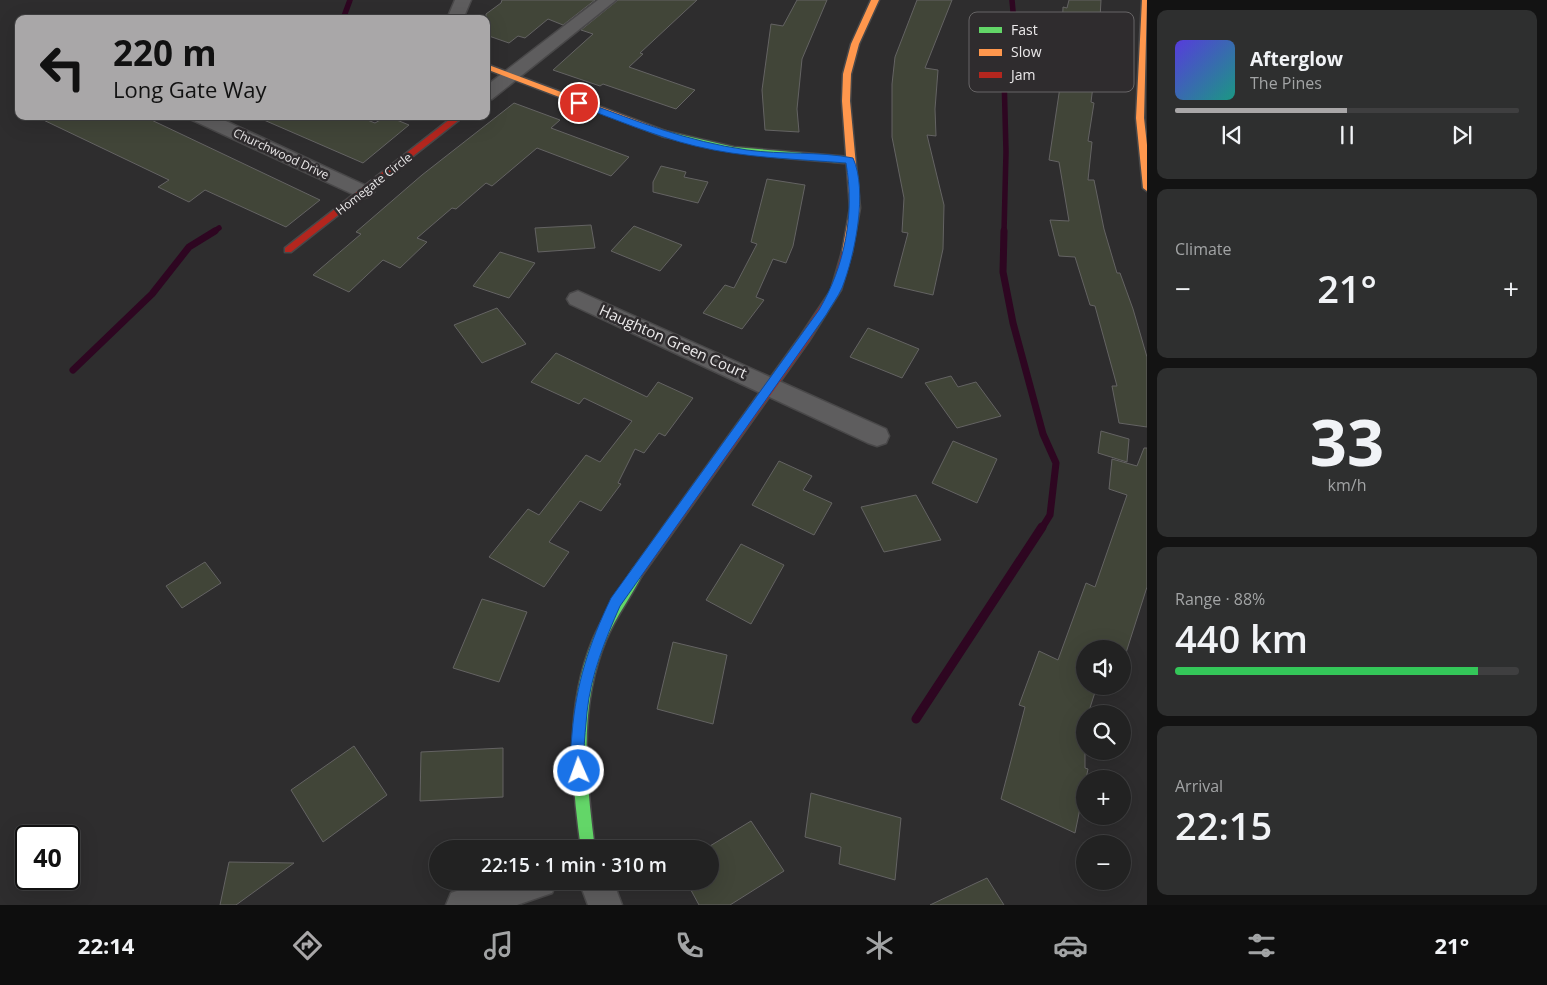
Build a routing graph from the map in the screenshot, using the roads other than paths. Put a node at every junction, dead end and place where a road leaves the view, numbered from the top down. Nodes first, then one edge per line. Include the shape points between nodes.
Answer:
1 (463, 0) edge
2 (608, 0) edge
3 (876, 0) edge
4 (1146, 0) edge
5 (457, 15) edge
6 (490, 68) edge
7 (510, 77) junction
8 (490, 92) edge
9 (208, 120) edge
10 (455, 120) edge
11 (850, 160) junction
12 (1147, 188) edge
13 (364, 192) junction
14 (288, 250) dead end
15 (578, 299) dead end
16 (770, 386) junction
17 (877, 436) dead end
18 (587, 840) edge
19 (511, 890) edge
20 (599, 890) edge
21 (463, 905) edge
22 (605, 905) edge

1 - 5 street
2 - 7 street
3 - 11 street via 855,44 847,74
4 - 12 street via 1141,130
6 - 7 street
7 - 8 street
7 - 11 street via 697,144 749,153
9 - 13 street, Churchwood Drive
10 - 13 street, Homegate Circle
11 - 16 street via 855,208 845,264 836,290
13 - 14 street, Homegate Circle
15 - 16 street, Haughton Green Court
16 - 17 street, Haughton Green Court
16 - 18 street via 616,602 600,637 580,710 577,754
19 - 21 street
20 - 22 street

